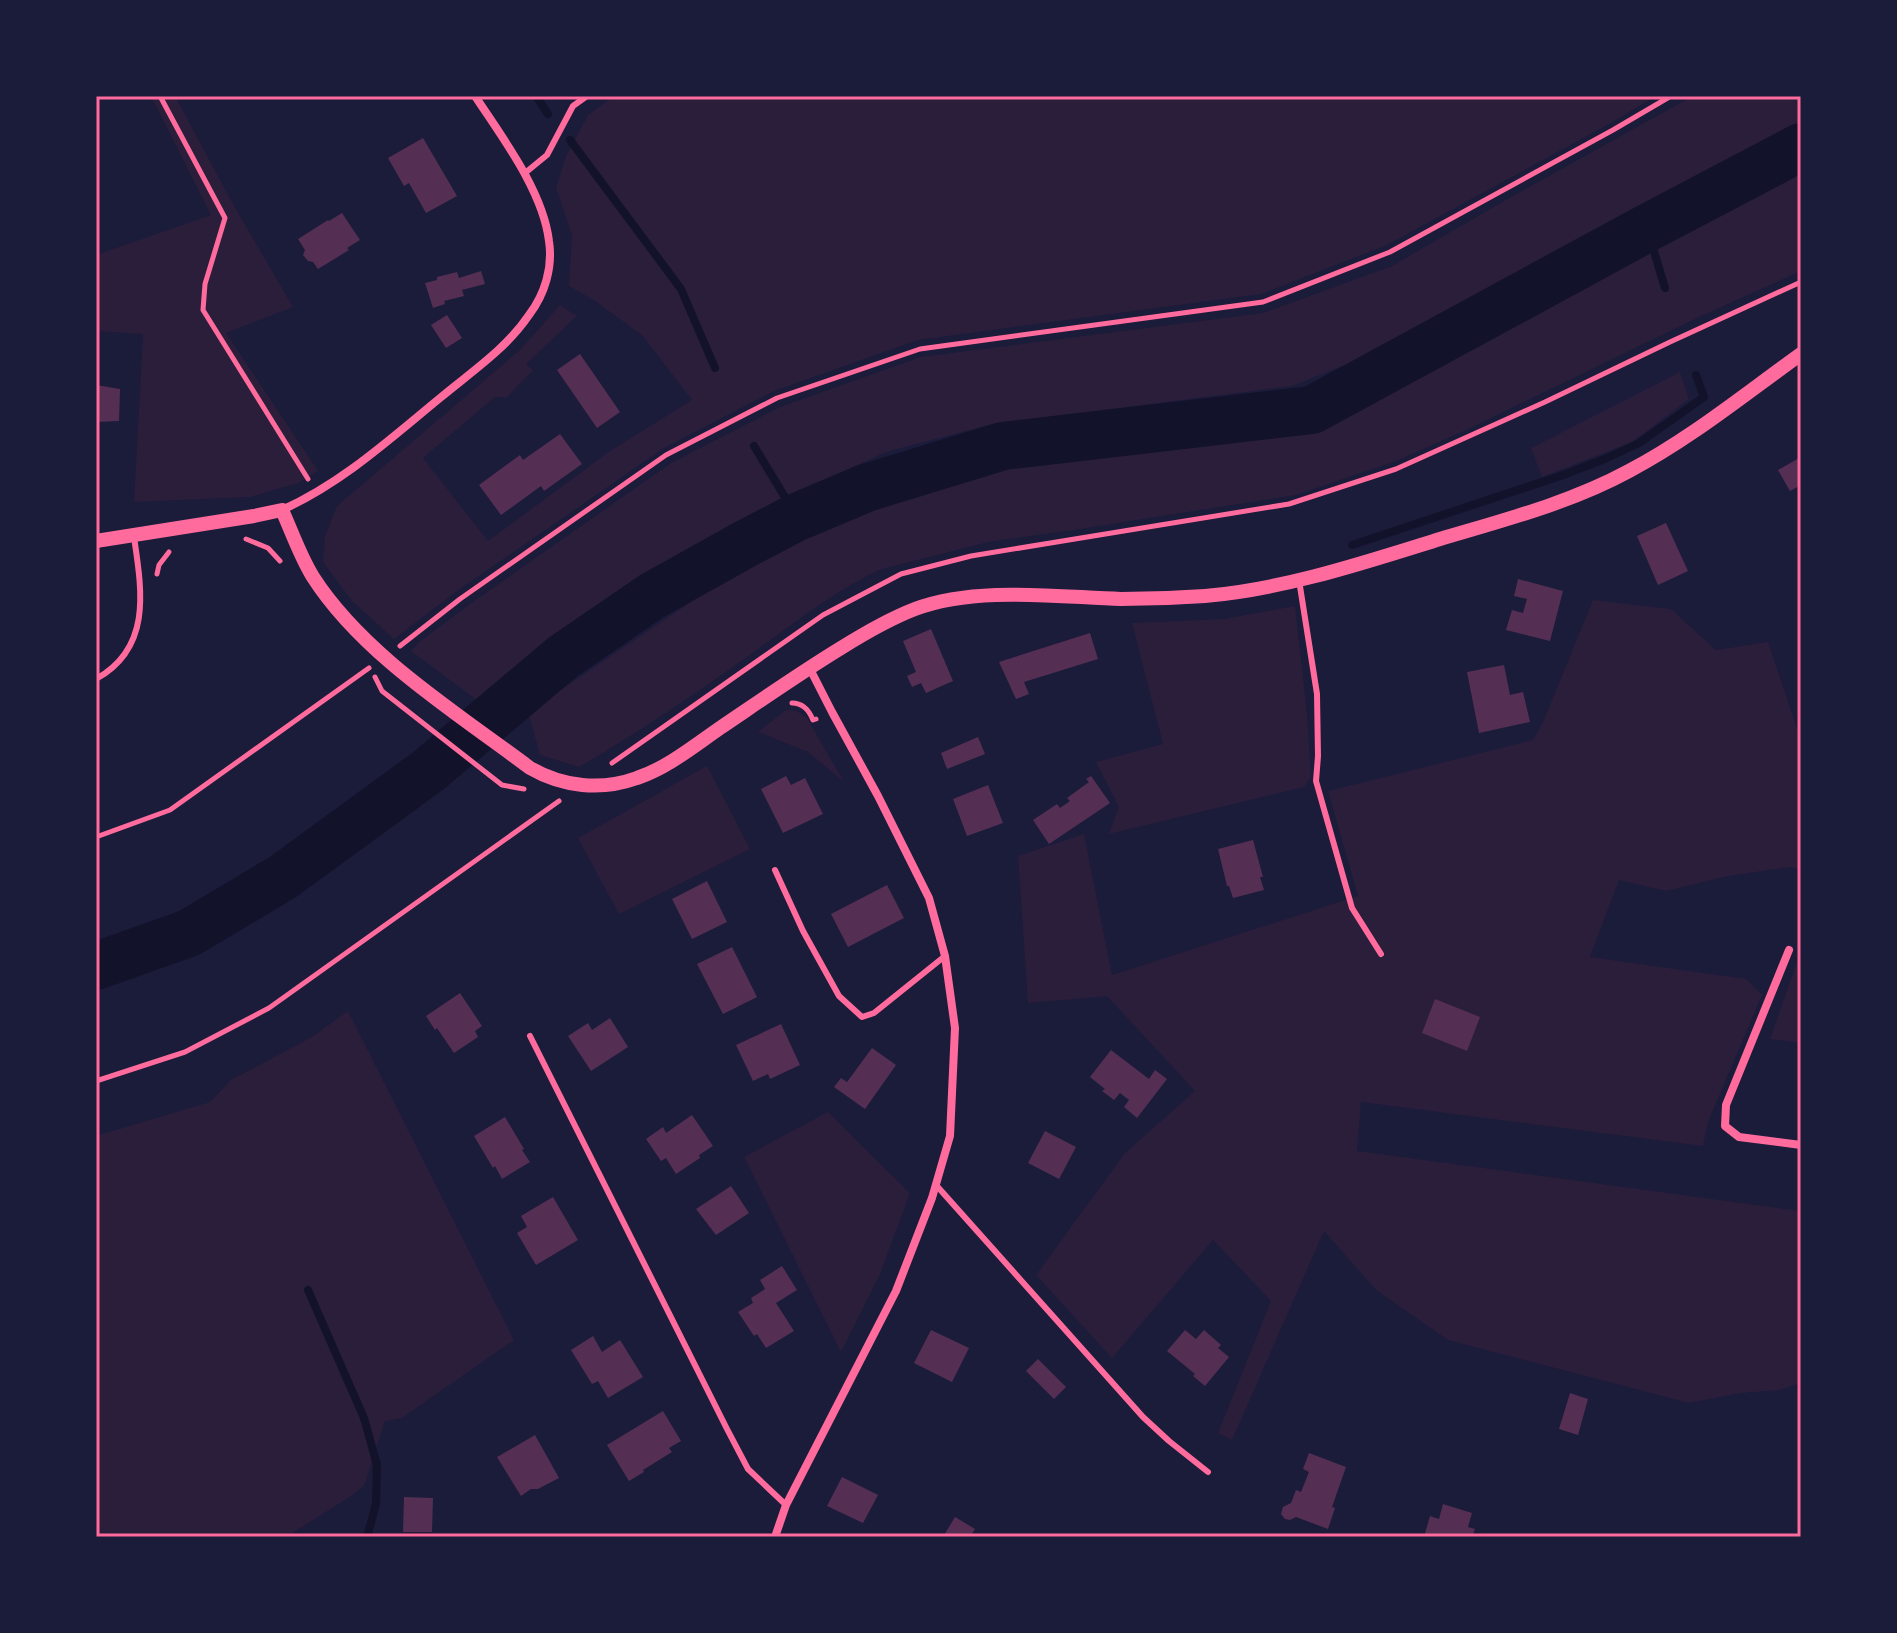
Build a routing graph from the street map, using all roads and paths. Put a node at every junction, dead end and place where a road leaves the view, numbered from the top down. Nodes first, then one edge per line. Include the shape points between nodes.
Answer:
1 (160, 96) edge
2 (475, 96) edge
3 (587, 96) edge
4 (1671, 96) edge
5 (525, 173) junction
6 (1801, 282) edge
7 (1801, 354) edge
8 (317, 493) junction
9 (282, 510) junction
10 (134, 534) junction
11 (96, 541) edge
12 (1299, 580) junction
13 (398, 647) dead end
14 (370, 667) dead end
15 (809, 667) junction
16 (96, 679) edge
17 (382, 691) dead end
18 (502, 785) dead end
19 (581, 785) junction
20 (96, 837) edge
21 (775, 870) dead end
22 (1789, 950) dead end
23 (1381, 954) dead end
24 (945, 956) junction
25 (530, 1036) dead end
26 (96, 1081) edge
27 (1801, 1145) edge
28 (936, 1185) junction
29 (1208, 1472) dead end
30 (786, 1505) junction
31 (775, 1537) edge

1 - 8 path via 225,218 205,284 203,310
2 - 5 street
3 - 5 lane via 573,106 547,155
4 - 13 path via 1390,252 1263,302 920,349 777,398 666,455
5 - 8 street via 540,207 550,256 545,287 529,315 498,351
6 - 19 path via 1396,469 1289,504 971,556 901,574 823,615
7 - 12 street via 1683,439 1605,483 1540,509
8 - 9 street
9 - 10 street
9 - 19 street via 319,586 398,669 530,768
10 - 11 street
10 - 16 lane via 140,599 136,635 129,651
12 - 15 street via 1205,596 1009,595 945,601 896,617
12 - 23 lane via 1317,694 1316,781 1352,908
14 - 20 path via 170,810
15 - 19 street via 649,774
15 - 24 street via 929,898
17 - 18 path
19 - 26 path via 269,1008 185,1052
21 - 24 lane via 839,996 862,1017
22 - 27 street via 1726,1105 1725,1126 1739,1137
24 - 28 street via 955,1028 950,1136
25 - 30 lane via 748,1469
28 - 29 lane via 1143,1417
28 - 30 street via 896,1291
30 - 31 street

